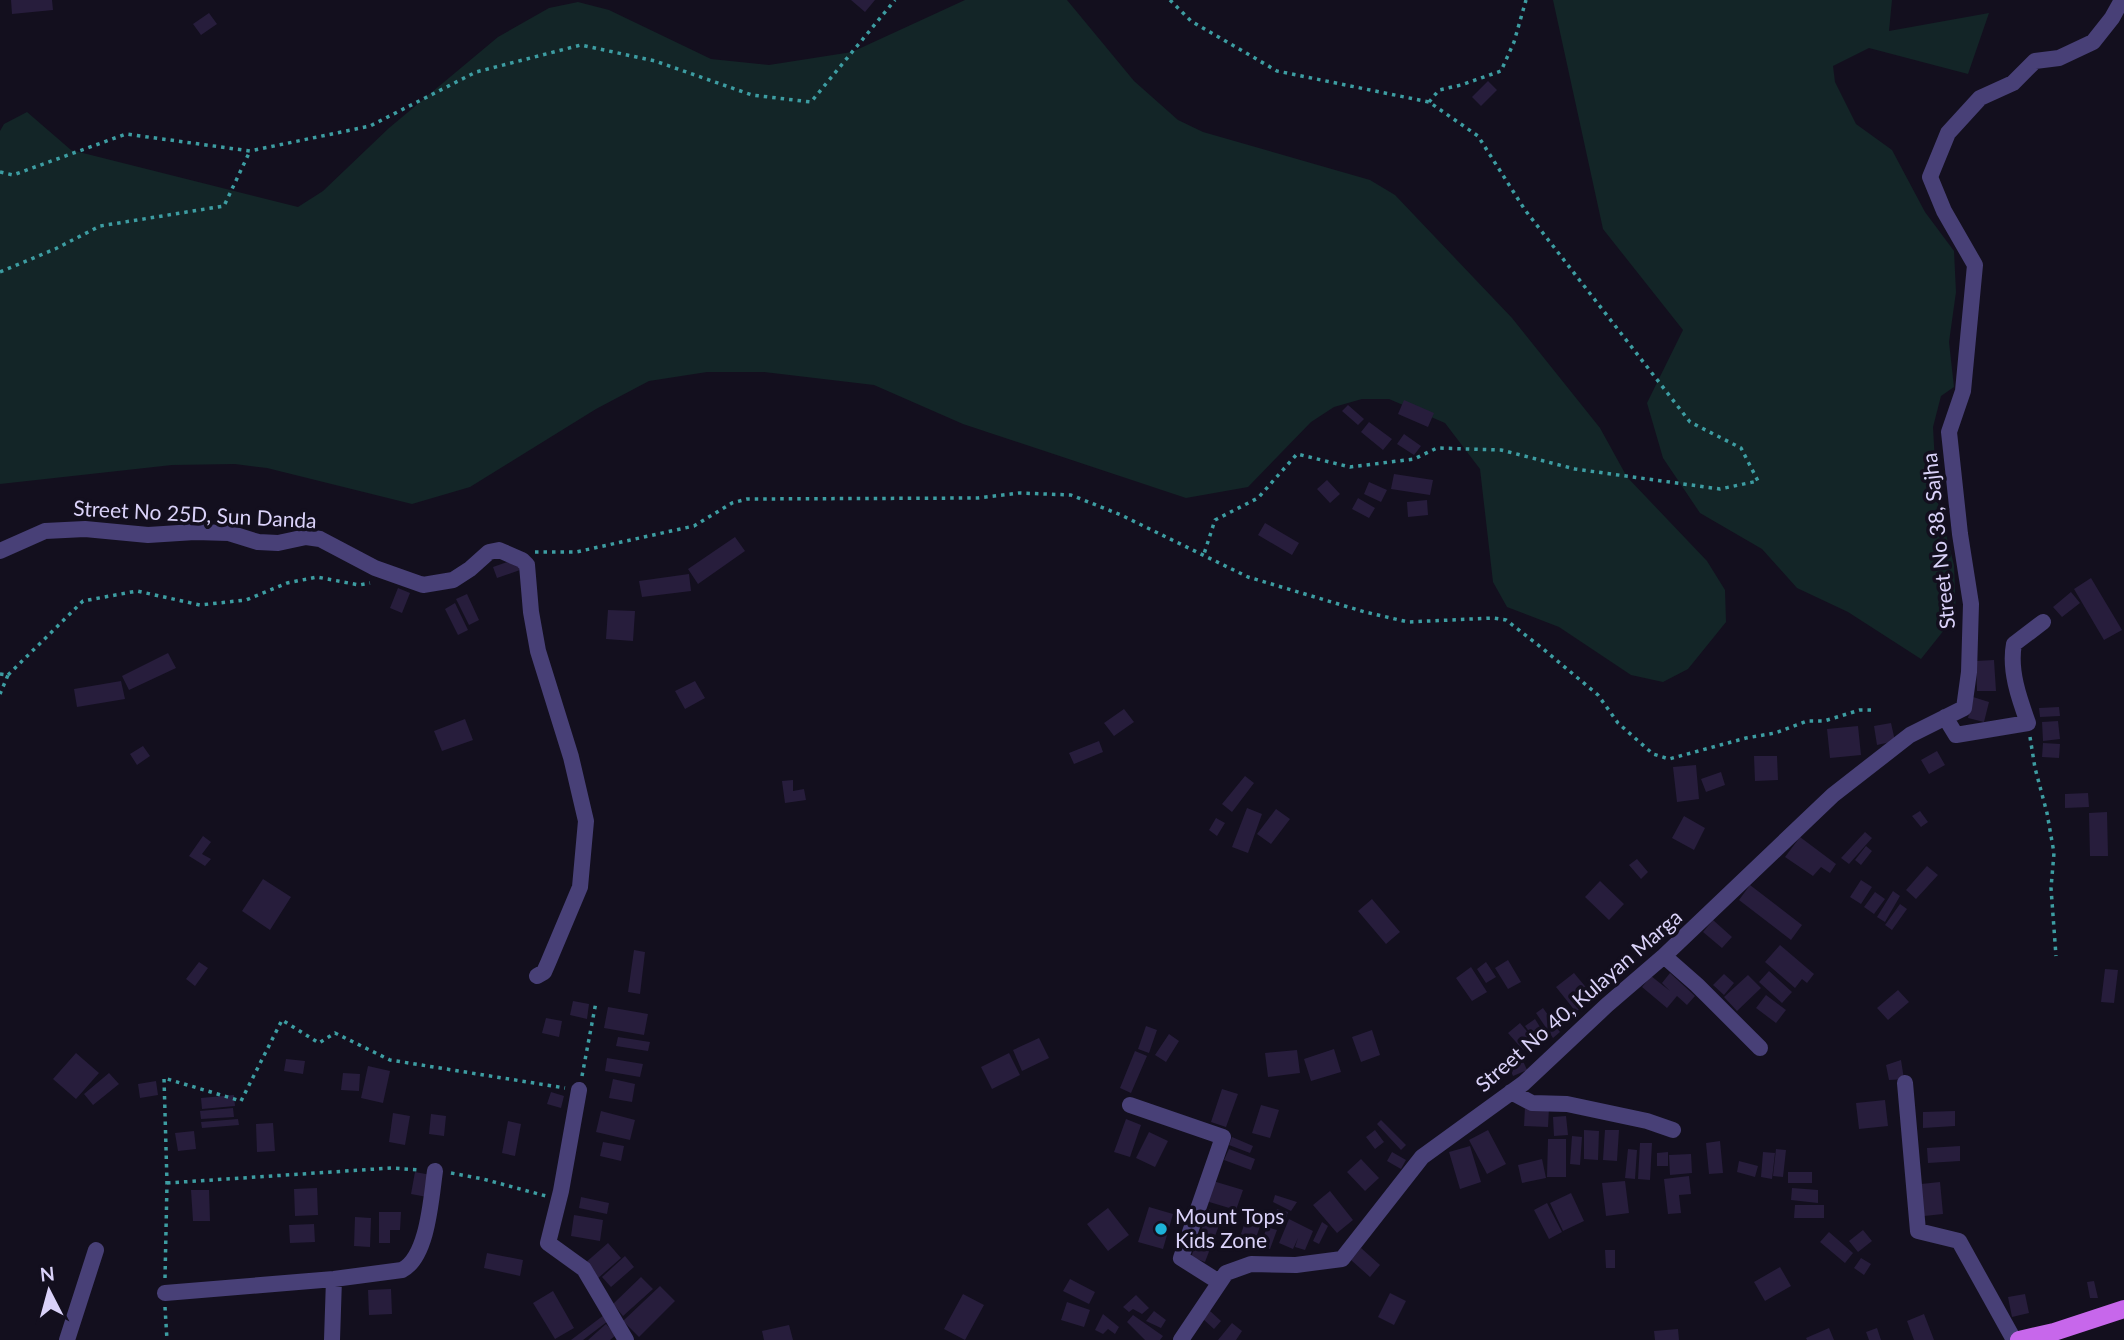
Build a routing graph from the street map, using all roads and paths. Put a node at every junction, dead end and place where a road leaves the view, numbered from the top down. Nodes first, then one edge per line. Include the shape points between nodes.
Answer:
1 (895, 0) edge
2 (1170, 0) edge
3 (1526, 0) edge
4 (2122, 0) edge
5 (1429, 102) junction
6 (250, 151) junction
7 (0, 172) edge
8 (0, 272) edge
9 (0, 551) edge
10 (505, 552) junction
11 (1203, 557) junction
12 (375, 568) junction
13 (2043, 622) dead end
14 (0, 674) edge
15 (8, 675) junction
16 (0, 694) edge
17 (1874, 710) dead end
18 (1945, 717) junction
19 (2028, 723) junction
20 (1910, 735) joint
21 (1664, 956) junction
22 (2056, 956) dead end
23 (537, 976) dead end
24 (596, 1002) dead end
25 (1759, 1048) dead end
26 (1905, 1083) dead end
27 (579, 1090) junction
28 (1511, 1092) junction
29 (1130, 1104) dead end
30 (1673, 1130) dead end
31 (435, 1171) junction
32 (167, 1183) junction
33 (559, 1200) junction
34 (96, 1250) dead end
35 (334, 1279) junction
36 (1219, 1282) junction
37 (165, 1293) junction
38 (2124, 1308) edge
39 (67, 1340) edge
40 (167, 1340) edge
41 (332, 1340) edge
42 (626, 1340) edge
43 (1181, 1340) edge
44 (2016, 1340) edge

1 - 6 path via 811,102 752,96 655,61 581,45 477,72 370,125
2 - 5 path via 1191,22 1277,71
3 - 5 path via 1501,71 1439,90
4 - 18 street, Street No 38, Sajha via 2093,42 2059,58 2035,61 2013,83 1980,98 1948,133 1930,177 1975,265 1963,391 1949,432 1971,604 1969,672 1964,708
5 - 11 path via 1478,136 1525,211 1690,422 1741,448 1758,481 1720,489 1576,469 1501,450 1437,448 1414,459 1350,467 1297,454 1258,498 1215,520
6 - 7 path via 126,134 13,175
6 - 8 path via 225,206 100,226
9 - 12 street, Street No 25D, Sun Danda via 45,531 229,533 258,542 320,539
10 - 11 path via 576,552 694,526 747,499 978,498 1019,493 1071,495
10 - 12 street, Street No 25D, Sun Danda via 489,552 453,580 434,584 423,585
10 - 23 street via 527,565 538,651 586,821 580,887 544,972
11 - 17 path via 1248,577 1364,612 1408,621 1506,621 1598,695 1618,723 1653,754 1669,759 1807,721
12 - 15 path via 370,584 317,577 286,583 246,600 200,605 137,591 83,601
13 - 19 street via 2014,644 2019,699
14 - 15 path
15 - 16 path
18 - 19 street via 1956,734
18 - 20 street, Street No 38, Sajha
19 - 22 path via 2054,853 2051,888
20 - 21 street, Street No 40, Kulayan Marga via 1833,795
21 - 25 street
21 - 28 street, Street No 40, Kulayan Marga
24 - 27 path
26 - 44 street via 1918,1231 1959,1241
27 - 32 path via 390,1060 335,1033 319,1043 282,1020 241,1101 164,1078
27 - 33 street
28 - 30 street via 1532,1103 1567,1104
28 - 36 street, Street No 40, Kulayan Marga via 1422,1157 1342,1259 1251,1264 1226,1273
29 - 36 street via 1223,1137 1181,1258
31 - 32 path via 391,1167
31 - 33 path
31 - 35 street via 419,1251 407,1268
32 - 37 path
33 - 42 street via 548,1243 584,1269
34 - 39 street
35 - 37 street
35 - 41 street
36 - 43 street, Street No 40, Kulayan Marga
37 - 40 path
38 - 44 main road

